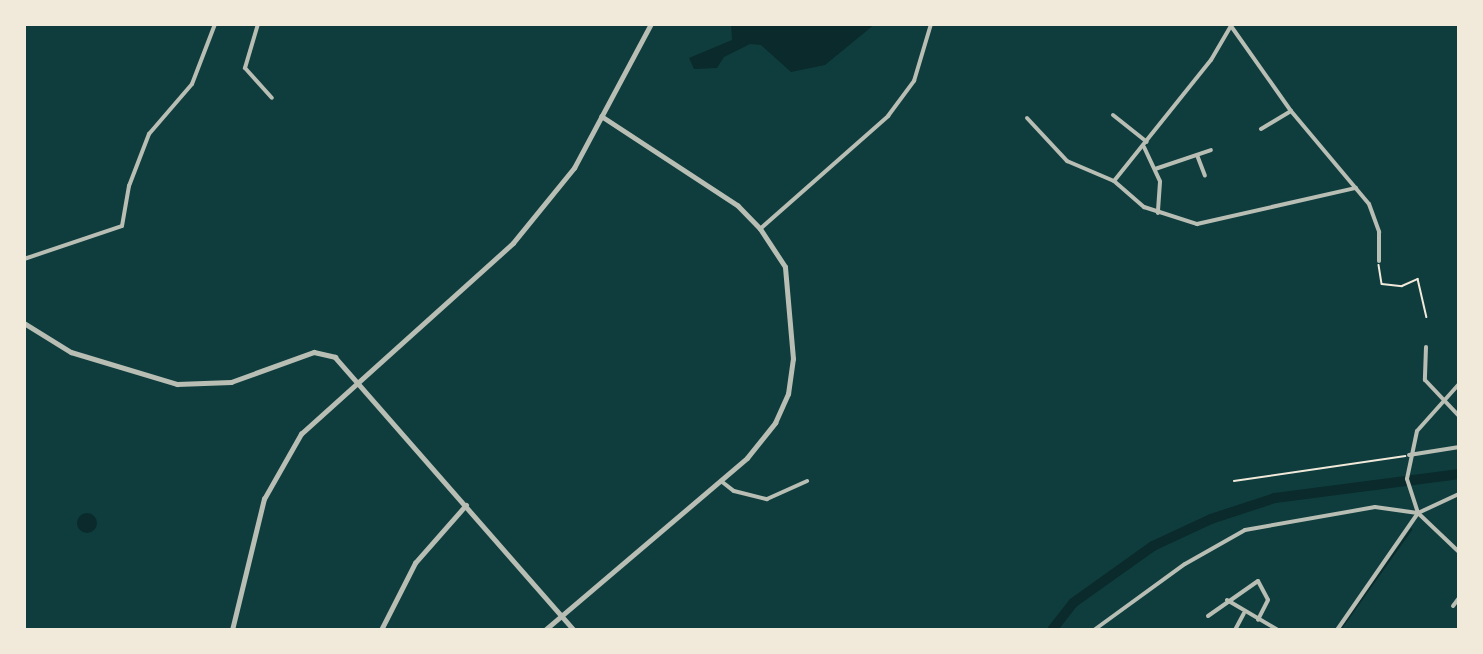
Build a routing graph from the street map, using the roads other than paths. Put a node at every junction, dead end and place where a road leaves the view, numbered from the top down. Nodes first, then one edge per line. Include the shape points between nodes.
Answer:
1 (215, 24) edge
2 (258, 24) edge
3 (651, 24) edge
4 (931, 24) edge
5 (1231, 25) edge
6 (273, 98) dead end
7 (1291, 111) junction
8 (1113, 116) dead end
9 (602, 117) junction
10 (1027, 118) dead end
11 (1261, 129) dead end
12 (1148, 142) junction
13 (1144, 147) junction
14 (1211, 150) dead end
15 (1197, 155) junction
16 (1155, 169) junction
17 (1205, 176) dead end
18 (1114, 181) junction
19 (1356, 188) junction
20 (1158, 213) junction
21 (760, 229) junction
22 (24, 259) edge
23 (1379, 261) road end
24 (24, 324) edge
25 (1426, 347) dead end
26 (358, 378) junction
27 (1459, 384) edge
28 (1444, 400) junction
29 (1459, 416) edge
30 (1459, 447) edge
31 (1409, 456) junction
32 (721, 481) junction
33 (807, 481) dead end
34 (1459, 494) edge
35 (466, 505) junction
36 (1418, 513) junction
37 (1459, 552) edge
38 (1459, 598) edge
39 (1227, 600) junction
40 (1453, 606) dead end
41 (1244, 613) junction
42 (1208, 616) dead end
43 (562, 617) junction
44 (1258, 620) junction
45 (1270, 628) edge
46 (232, 630) edge
47 (381, 630) edge
48 (545, 630) edge
49 (574, 630) edge
50 (1094, 630) edge
51 (1235, 630) edge
52 (1278, 630) edge
53 (1338, 630) edge

1 - 22 street via 192,84 149,134 129,186 129,209 122,226
2 - 6 street via 245,68
3 - 9 street
4 - 21 street via 914,81 888,116
5 - 7 street
5 - 12 street
7 - 11 street
7 - 19 street
8 - 12 street
9 - 21 street via 738,206
9 - 26 street via 574,168 513,243
10 - 18 street via 1067,161
12 - 13 street
13 - 16 street
13 - 18 street
14 - 15 street
15 - 16 street
15 - 17 street
16 - 20 street via 1163,195
18 - 20 street
19 - 20 street via 1197,224
19 - 23 street via 1376,222
21 - 32 street via 786,278 793,359 788,394 776,423
24 - 26 street via 70,352 177,384 231,382 314,352 334,357
25 - 28 street via 1425,380
26 - 35 street
26 - 46 street via 301,434 264,499
27 - 28 street
28 - 29 street
28 - 31 street via 1417,432
30 - 31 street
31 - 36 street
32 - 33 street via 742,494 767,499
32 - 43 street
34 - 36 street
35 - 43 street
35 - 47 street via 415,563
36 - 37 street
36 - 50 street via 1375,507 1245,530 1185,564
36 - 53 street
38 - 40 street
39 - 41 street
39 - 42 street
39 - 44 street via 1258,581 1268,600
41 - 44 street
41 - 51 street
43 - 48 street
43 - 49 street
44 - 45 street
45 - 52 street

